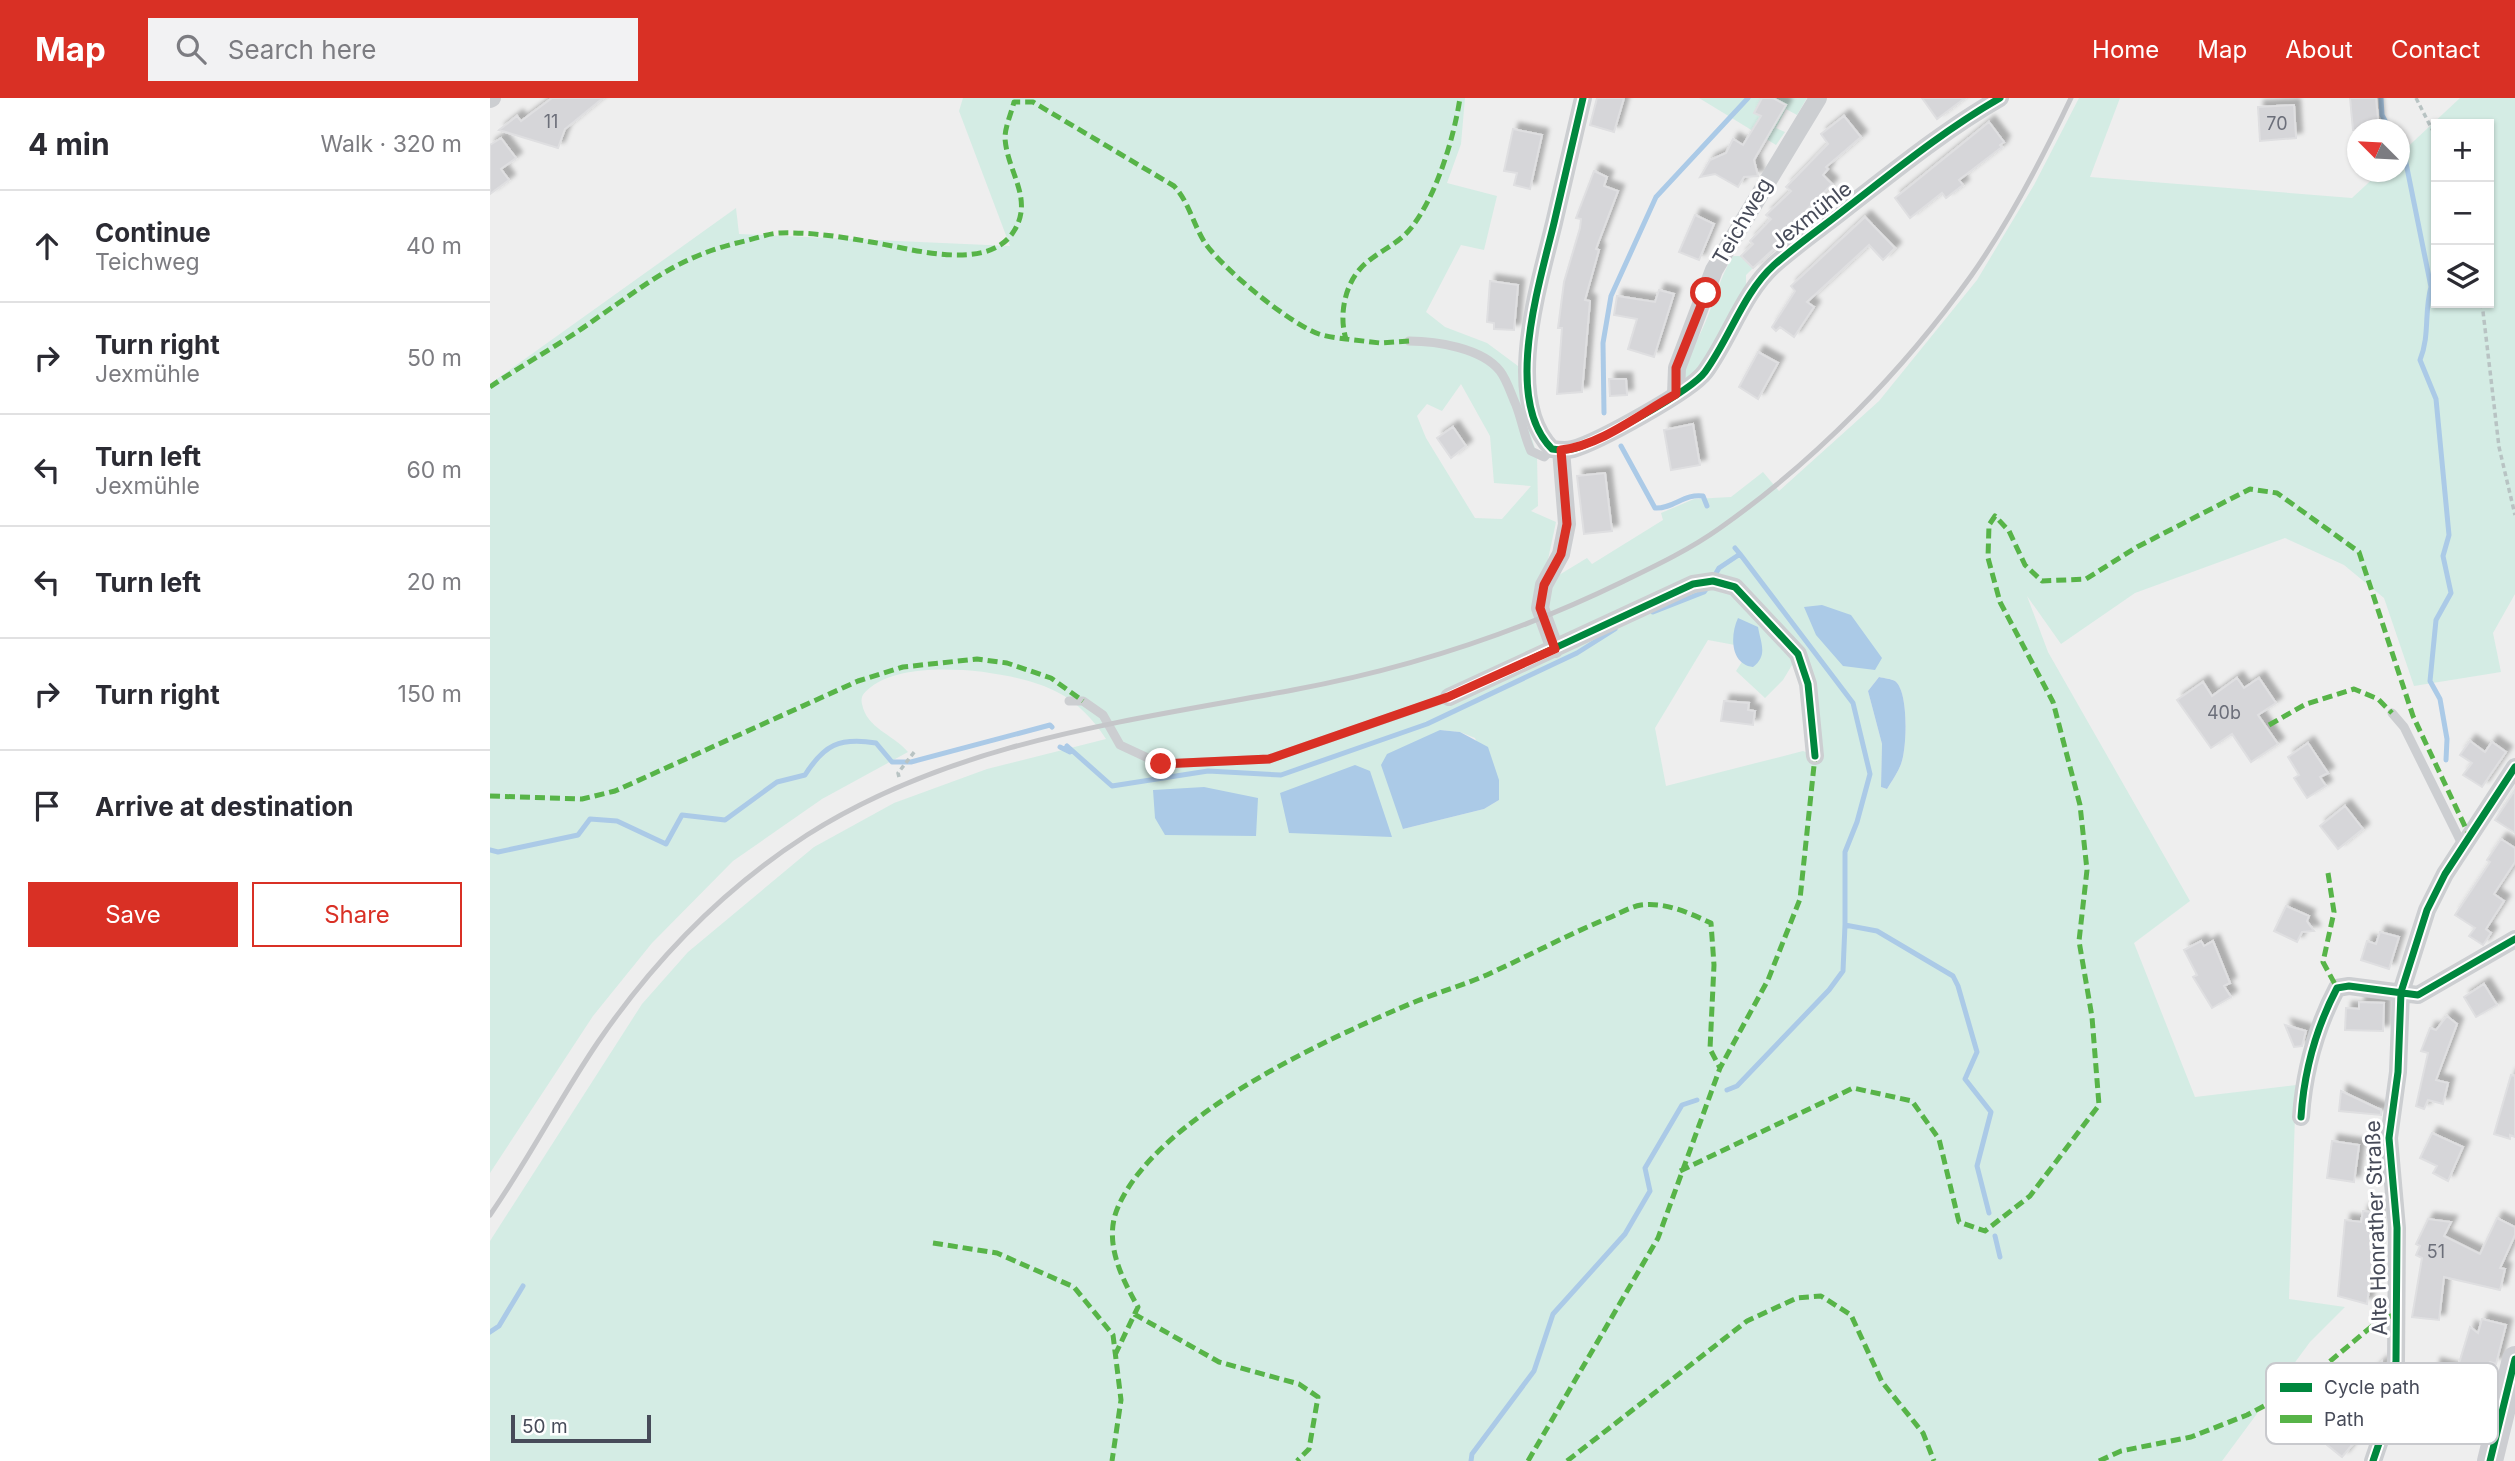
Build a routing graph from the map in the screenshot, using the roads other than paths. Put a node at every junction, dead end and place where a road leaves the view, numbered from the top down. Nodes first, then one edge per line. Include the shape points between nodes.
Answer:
1 (1583, 98) edge
2 (2000, 98) edge
3 (1817, 99) edge
4 (1409, 341) dead end
5 (1676, 394) junction
6 (1557, 449) junction
7 (1555, 649) junction
8 (1448, 697) joint
9 (1069, 701) dead end
10 (2392, 713) dead end
11 (1815, 756) dead end
12 (2515, 767) edge
13 (2463, 846) junction
14 (2515, 939) edge
15 (2401, 992) junction
16 (2301, 1117) dead end
17 (2515, 1359) edge
18 (2396, 1363) edge
19 (2498, 1428) edge
20 (2379, 1444) edge
21 (2494, 1444) edge
22 (2373, 1461) edge
23 (2490, 1461) edge

1 - 6 street via 1531,329 1531,405 1537,430
2 - 5 street, Jexmühle via 1911,158 1772,267 1703,375
3 - 5 street, Teichweg via 1714,270 1676,368
4 - 6 lane via 1453,347 1494,364 1507,383 1531,451 1544,457
5 - 6 street, Jexmühle via 1574,449
6 - 7 street via 1567,524 1540,608
7 - 8 street
7 - 11 street via 1693,584 1713,580 1735,587 1798,654 1808,684
8 - 9 lane via 1269,759 1161,764 1120,745 1103,715 1083,701
10 - 13 lane via 2404,727
12 - 13 street, Alte Honrather Straße
13 - 15 street, Alte Honrather Straße via 2427,911
14 - 15 street via 2418,995
15 - 16 street via 2337,988 2319,1028 2302,1089
15 - 18 street, Alte Honrather Straße via 2398,1072 2389,1115 2396,1228
17 - 19 street
20 - 22 street, Alte Honrather Straße
21 - 23 street

